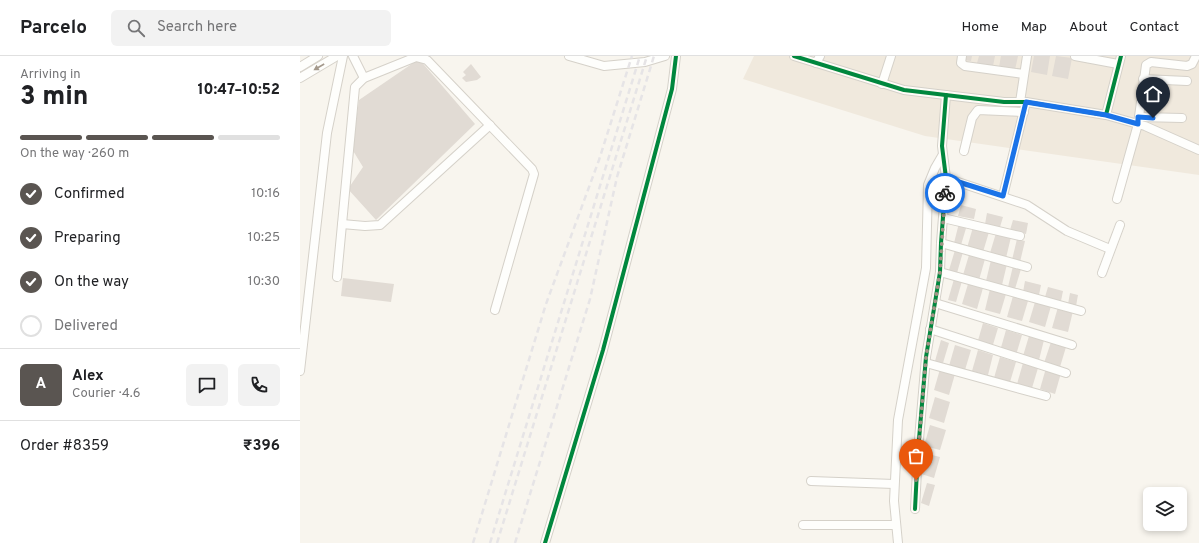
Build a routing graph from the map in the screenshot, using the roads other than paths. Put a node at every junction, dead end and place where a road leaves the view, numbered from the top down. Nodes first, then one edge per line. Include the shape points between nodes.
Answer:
1 (337, 56) edge
2 (343, 56) edge
3 (353, 56) edge
4 (569, 56) edge
5 (665, 56) edge
6 (676, 56) edge
7 (794, 56) edge
8 (891, 56) edge
9 (962, 56) edge
10 (1027, 56) edge
11 (1076, 56) edge
12 (1122, 56) edge
13 (1196, 56) edge
14 (315, 57) edge
15 (584, 58) edge
16 (1099, 58) edge
17 (818, 60) edge
18 (1118, 64) junction
19 (300, 67) edge
20 (1024, 74) junction
21 (300, 78) edge
22 (364, 78) junction
23 (1143, 79) junction
24 (1187, 81) dead end
25 (882, 84) junction
26 (946, 95) junction
27 (1023, 102) junction
28 (1024, 112) junction
29 (1106, 115) junction
30 (1182, 118) dead end
31 (1138, 121) junction
32 (490, 125) junction
33 (1199, 150) edge
34 (964, 151) dead end
35 (942, 156) junction
36 (946, 178) junction
37 (1003, 196) junction
38 (1117, 199) dead end
39 (943, 218) junction
40 (342, 224) junction
41 (1120, 225) dead end
42 (1020, 236) dead end
43 (941, 243) junction
44 (1110, 250) junction
45 (1027, 267) dead end
46 (940, 272) junction
47 (1102, 273) dead end
48 (337, 277) dead end
49 (935, 303) junction
50 (495, 310) dead end
51 (1081, 311) dead end
52 (930, 329) junction
53 (1072, 346) dead end
54 (926, 363) junction
55 (300, 371) edge
56 (1066, 372) dead end
57 (1046, 396) dead end
58 (811, 481) dead end
59 (894, 484) junction
60 (915, 509) dead end
61 (896, 524) junction
62 (803, 525) dead end
63 (545, 543) edge
64 (898, 543) edge

1 -> 21 street
2 - 55 street via 327,133
3 - 22 street
4 - 15 street
5 - 15 street via 645,62 604,66
6 - 63 street via 672,89 603,350
7 - 17 street
8 - 25 street
9 - 20 street via 961,63 965,66
10 - 20 street
11 - 16 street
12 - 18 street
13 - 23 street via 1192,64 1187,66 1148,63
14 - 19 street
16 - 18 street
17 - 25 street
18 - 29 street
20 - 27 street
22 - 32 street via 420,57 427,60
22 - 40 street via 355,87
23 - 24 street
23 - 31 street
25 - 26 street via 904,90
26 - 27 street
26 - 35 street
27 - 28 street
27 - 29 street
28 - 34 street via 978,110 972,118
28 - 37 street
29 - 31 street
30 - 31 street
31 - 33 street
31 - 38 street
32 - 40 street via 380,225
32 - 50 street via 534,174
35 - 36 street
35 - 59 street via 928,185 926,268 898,420
36 - 37 street
36 - 39 street
37 - 44 street via 1028,205 1066,231
39 - 42 street
39 - 43 street
40 - 48 street
41 - 44 street
43 - 45 street
43 - 46 street
44 - 47 street
46 - 49 street
46 - 51 street
49 - 52 street
49 - 53 street
52 - 54 street
52 - 56 street
54 - 57 street
54 - 60 street
58 - 59 street
59 - 61 street
61 - 62 street
61 - 64 street

